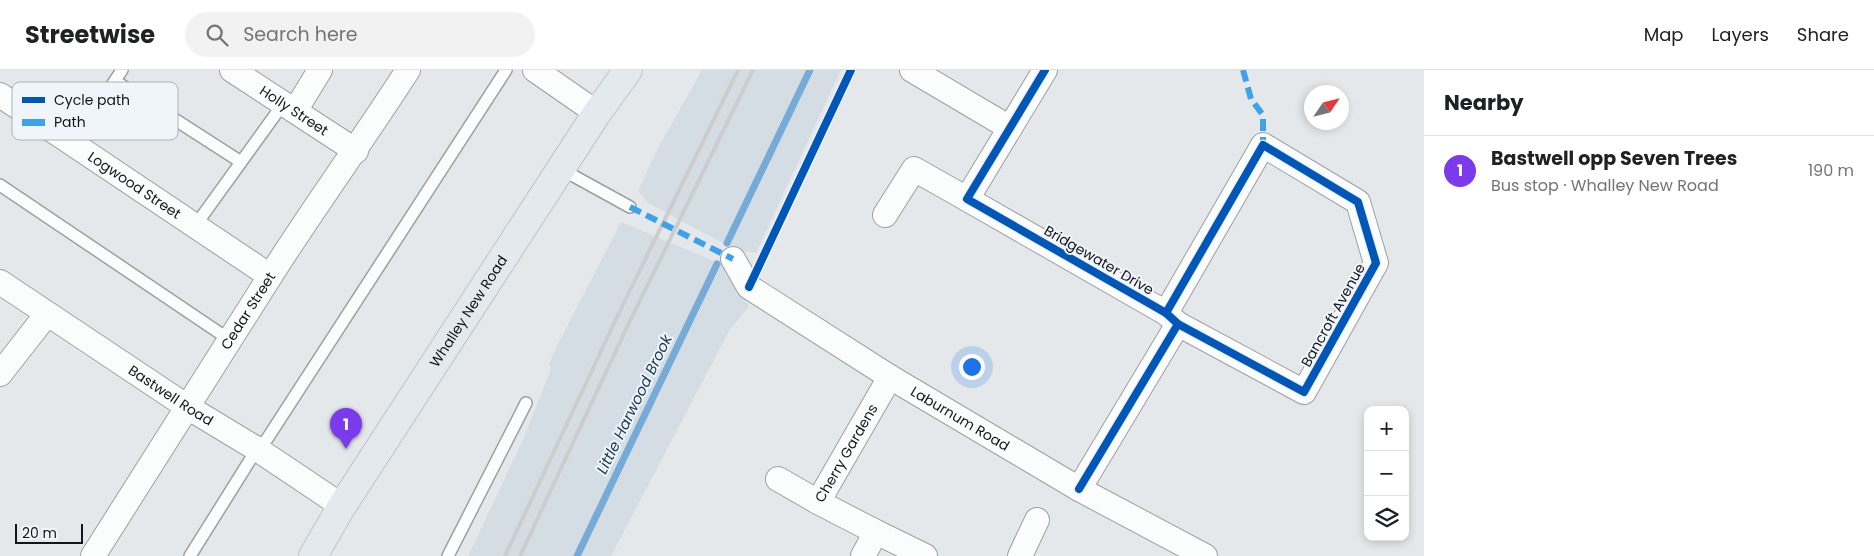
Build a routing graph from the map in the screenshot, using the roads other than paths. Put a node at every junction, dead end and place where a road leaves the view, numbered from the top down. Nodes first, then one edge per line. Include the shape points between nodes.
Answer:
1 (122, 70) edge
2 (232, 70) edge
3 (320, 70) edge
4 (408, 70) edge
5 (506, 70) edge
6 (535, 70) edge
7 (628, 70) edge
8 (912, 70) edge
9 (1045, 70) edge
10 (115, 81) edge
11 (0, 95) edge
12 (12, 103) edge
13 (289, 107) junction
14 (597, 113) junction
15 (178, 122) edge
16 (1010, 128) junction
17 (67, 140) edge
18 (76, 140) edge
19 (73, 144) junction
20 (356, 151) junction
21 (241, 162) junction
22 (561, 169) junction
23 (0, 185) edge
24 (967, 199) junction
25 (630, 207) dead end
26 (886, 215) dead end
27 (195, 226) junction
28 (733, 259) dead end
29 (270, 276) junction
30 (0, 282) edge
31 (47, 314) junction
32 (1172, 318) junction
33 (230, 340) junction
34 (0, 374) edge
35 (890, 377) junction
36 (526, 403) dead end
37 (189, 408) junction
38 (257, 449) junction
39 (778, 479) dead end
40 (1079, 489) junction
41 (818, 502) junction
42 (342, 506) junction
43 (1037, 520) dead end
44 (876, 532) junction
45 (93, 556) edge
46 (190, 556) edge
47 (313, 556) edge
48 (448, 556) edge
49 (863, 556) edge
50 (925, 556) edge
51 (1020, 556) edge
52 (1205, 556) edge

1 - 10 lane
2 - 13 street, Holly Street
3 - 13 street
4 - 20 street, Cedar Street
5 - 38 lane via 267,439
6 - 14 street
7 - 14 highway, Whalley New Road
8 - 16 street
9 - 16 street
11 - 12 street, Logwood Street
13 - 20 street, Holly Street
13 - 21 lane
14 - 22 highway, Whalley New Road
15 - 21 lane
16 - 24 street
17 - 19 street, Logwood Street
18 - 19 lane
19 - 27 street, Logwood Street
20 - 29 street, Cedar Street
21 - 27 lane
22 - 25 lane
22 - 42 highway, Whalley New Road
23 - 33 lane
24 - 26 street, Bridgewater Drive via 914,169
24 - 32 street, Bridgewater Drive
27 - 29 street, Logwood Street
28 - 35 street, Laburnum Road via 749,287
29 - 33 street, Cedar Street
30 - 31 street, Bastwell Road
31 - 34 street
31 - 37 street, Bastwell Road
32 - 32 street, Bancroft Avenue via 1304,392 1376,263 1358,202 1263,145
32 - 40 street
33 - 37 street, Cedar Street
35 - 40 street, Laburnum Road
35 - 41 street, Cherry Gardens
36 - 48 lane
37 - 38 street, Bastwell Road
37 - 45 street, Cedar Street
38 - 42 street, Bastwell Road
38 - 46 lane
39 - 41 street
40 - 52 street, Laburnum Road
41 - 44 street, Cherry Gardens
42 - 47 highway, Whalley New Road
43 - 51 street
44 - 49 street
44 - 50 street, Cherry Gardens

